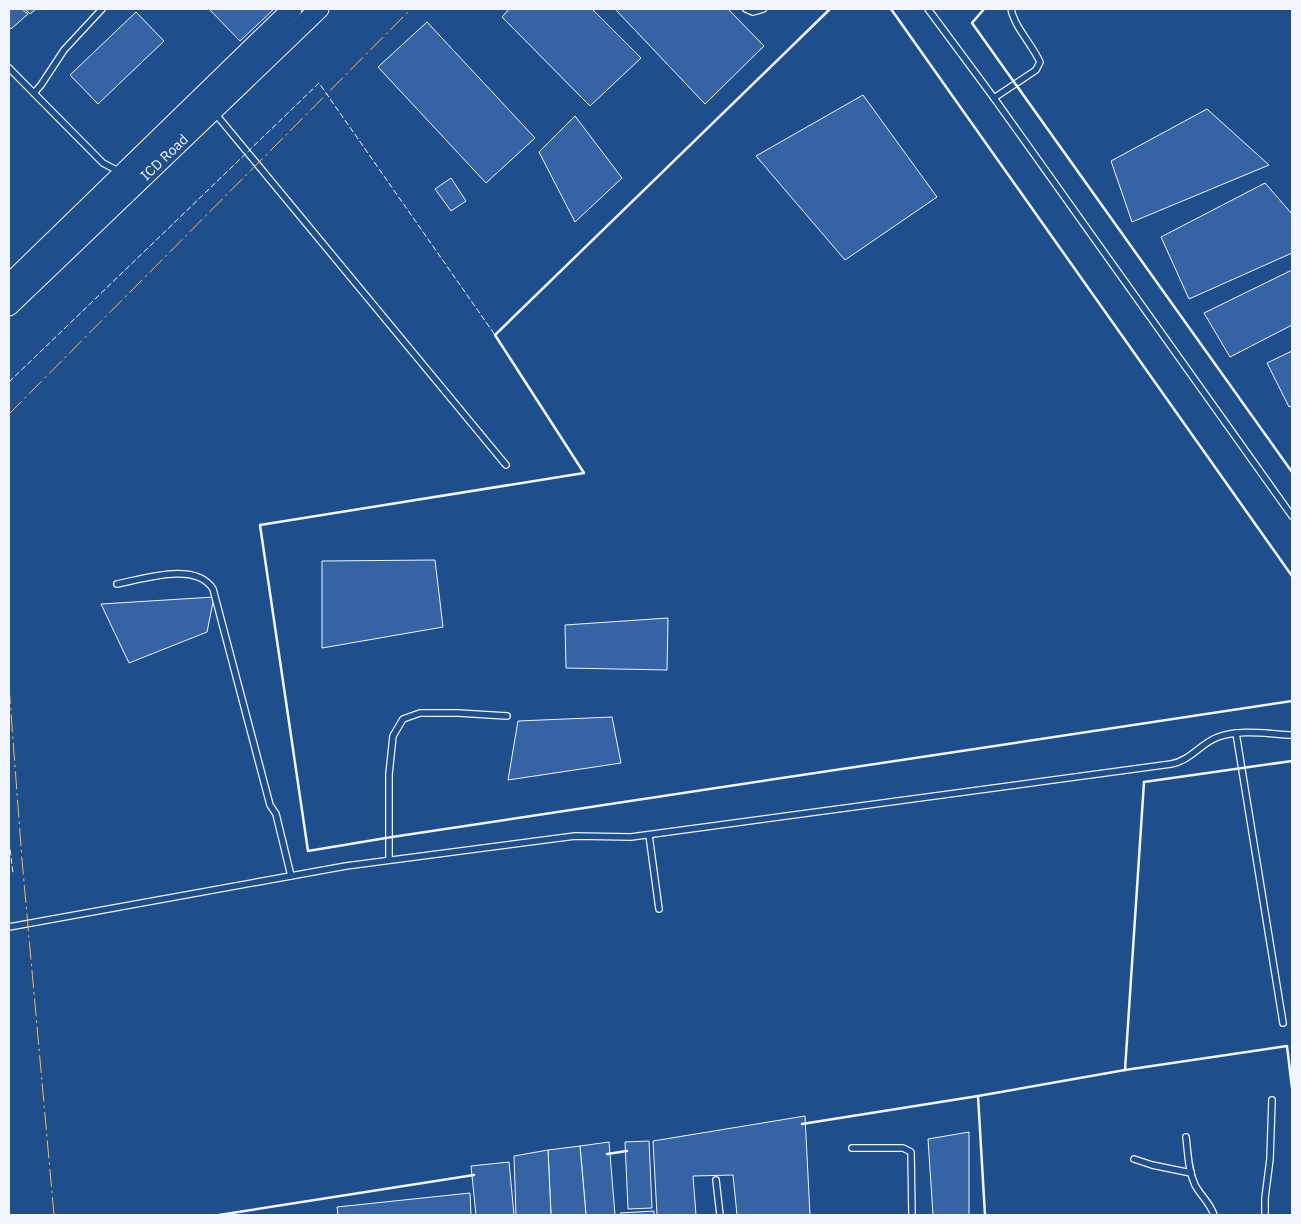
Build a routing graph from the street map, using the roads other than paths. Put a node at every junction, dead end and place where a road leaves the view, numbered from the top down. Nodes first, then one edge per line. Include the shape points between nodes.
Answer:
1 (102, 9) edge
2 (292, 9) edge
3 (319, 9) edge
4 (746, 9) edge
5 (763, 9) edge
6 (928, 9) edge
7 (1010, 9) edge
8 (9, 68) edge
9 (34, 93) junction
10 (994, 98) junction
11 (213, 110) junction
12 (130, 178) junction
13 (9, 284) edge
14 (9, 306) edge
15 (506, 465) dead end
16 (1292, 516) edge
17 (117, 584) dead end
18 (507, 716) dead end
19 (1236, 734) junction
20 (1292, 735) edge
21 (649, 835) junction
22 (389, 860) junction
23 (291, 876) junction
24 (659, 909) dead end
25 (9, 927) edge
26 (1283, 1023) dead end
27 (1272, 1100) dead end
28 (1186, 1137) dead end
29 (852, 1148) dead end
30 (1134, 1159) dead end
31 (1191, 1173) junction
32 (716, 1180) dead end
33 (720, 1215) edge
34 (912, 1215) edge
35 (1214, 1215) edge
36 (1265, 1215) edge

1 - 9 lane via 64,50
2 - 12 main road, ICD Road
3 - 11 main road, ICD Road
4 - 5 lane via 753,12
6 - 10 lane
7 - 10 lane via 1040,62 1036,70
8 - 9 lane
9 - 12 lane via 102,163
10 - 16 lane
11 - 12 main road, ICD Road
11 - 15 lane
12 - 13 main road, ICD Road
12 - 14 main road, ICD Road
17 - 23 lane via 174,574 193,574 210,583
18 - 22 lane via 420,713 403,719 393,736 388,774
19 - 20 lane
19 - 21 lane via 1216,738 1177,763
19 - 26 lane
21 - 22 lane via 575,836
21 - 24 lane
22 - 23 lane
23 - 25 lane
27 - 36 lane
28 - 31 lane
29 - 34 lane via 903,1148 911,1152
30 - 31 lane
31 - 35 lane
32 - 33 lane

